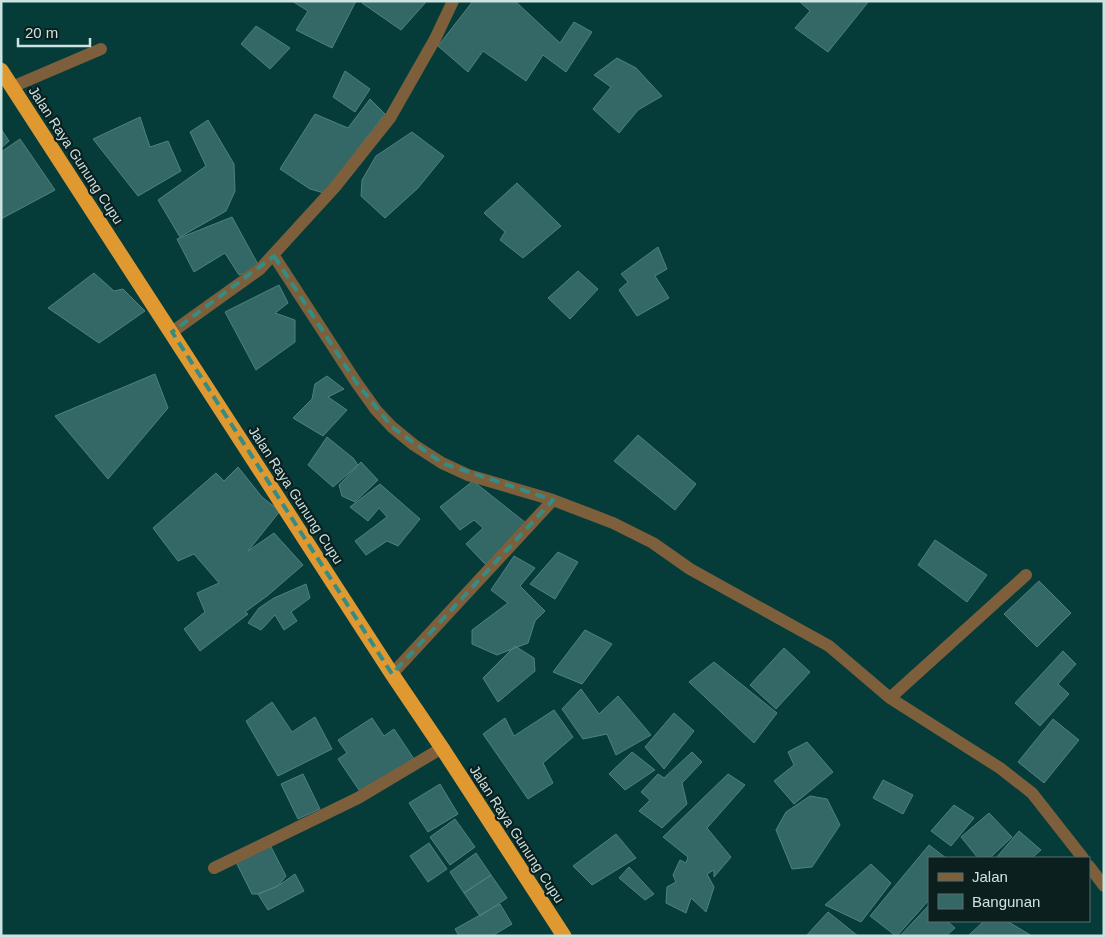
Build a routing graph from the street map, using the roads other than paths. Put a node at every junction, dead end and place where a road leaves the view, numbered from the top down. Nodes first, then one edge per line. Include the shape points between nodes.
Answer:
1 (453, 1) edge
2 (101, 49) dead end
3 (1, 70) edge
4 (12, 88) junction
5 (274, 256) junction
6 (172, 332) junction
7 (554, 500) junction
8 (1026, 575) dead end
9 (392, 674) junction
10 (890, 698) junction
11 (442, 748) junction
12 (1081, 857) edge
13 (1090, 867) edge
14 (214, 868) dead end
15 (1104, 886) edge
16 (564, 936) edge

1 - 5 street via 390,118 336,187
2 - 4 street
3 - 4 highway, Jalan Raya Gunung Cupu
4 - 6 highway, Jalan Raya Gunung Cupu
5 - 6 street via 260,270
5 - 7 street via 356,382 392,427 442,464 468,475
6 - 9 highway, Jalan Raya Gunung Cupu
7 - 9 street
7 - 10 street via 613,523 653,544 690,569 829,646
8 - 10 street
9 - 11 highway, Jalan Raya Gunung Cupu
10 - 12 street via 985,758 1032,794
11 - 14 street via 358,798
11 - 16 highway, Jalan Raya Gunung Cupu
13 - 15 street

